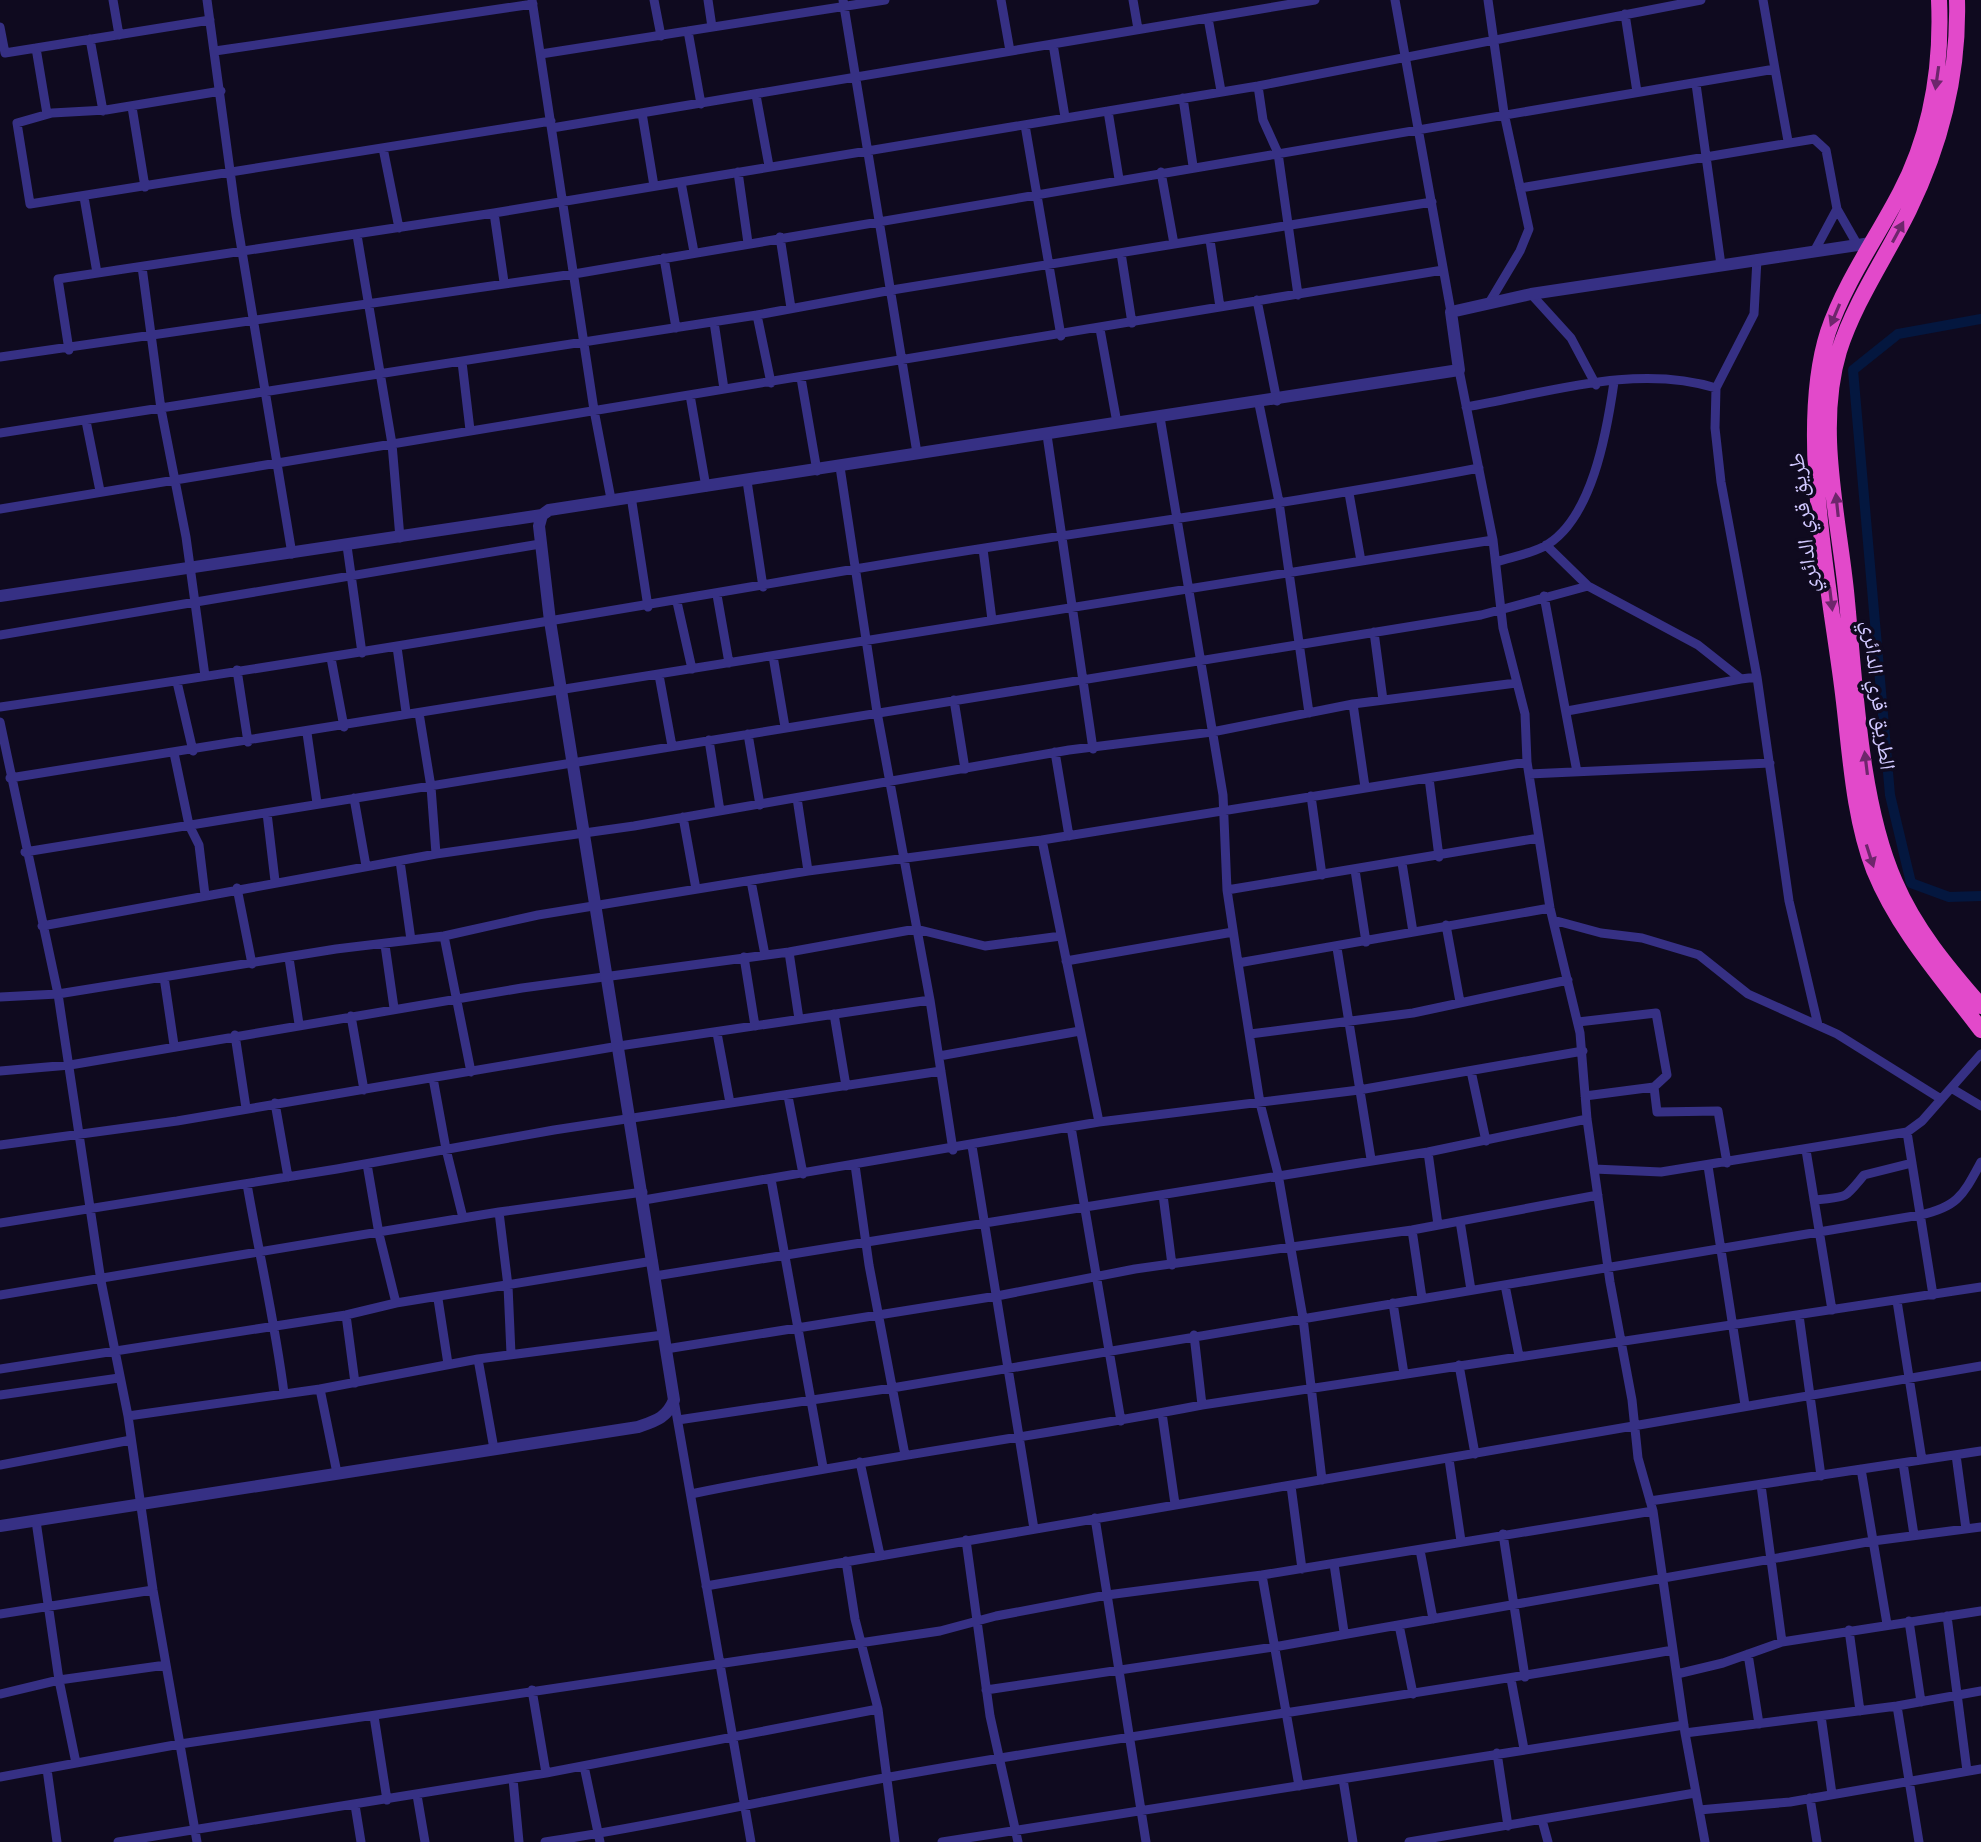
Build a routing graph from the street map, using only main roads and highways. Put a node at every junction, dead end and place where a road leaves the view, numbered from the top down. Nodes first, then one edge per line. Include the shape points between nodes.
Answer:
1 (1939, 0) edge
2 (1957, 0) edge
3 (1981, 1006) edge
4 (1981, 1030) edge

1 -> 4 highway, طريق قري الدائري via 1940,56 1926,130 1901,192 1864,243 1829,331 1814,405 1819,488 1865,840 1885,894 1927,962
3 -> 2 highway, الطريق قري الدائري via 1923,933 1883,849 1854,669 1829,425 1843,338 1910,209 1938,138 1955,62

